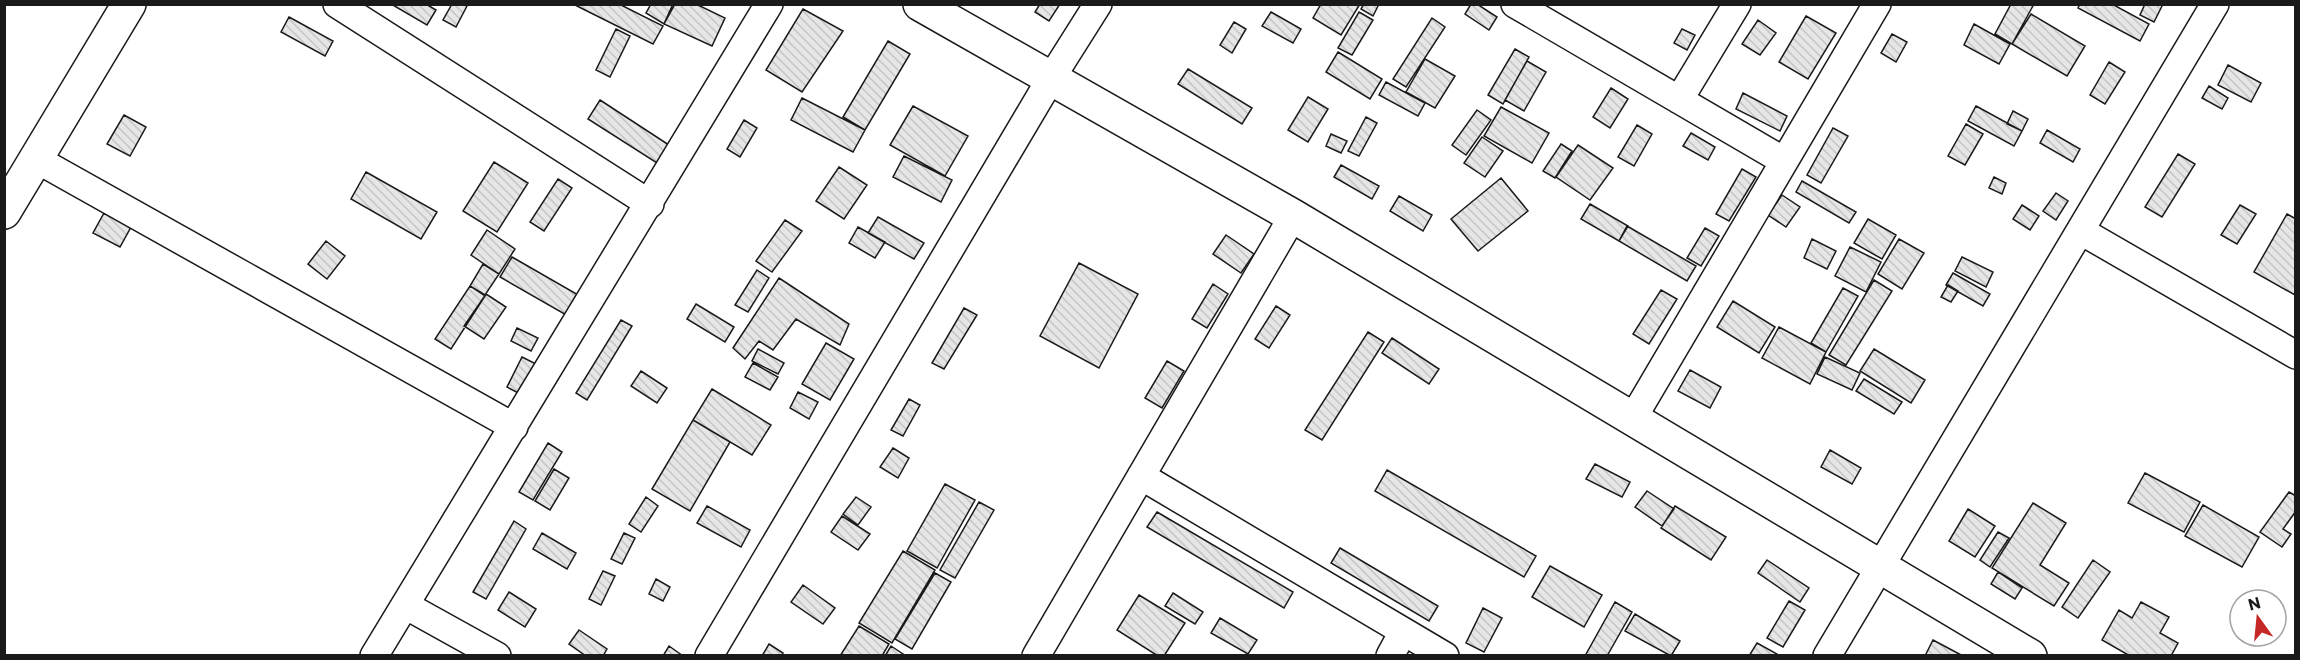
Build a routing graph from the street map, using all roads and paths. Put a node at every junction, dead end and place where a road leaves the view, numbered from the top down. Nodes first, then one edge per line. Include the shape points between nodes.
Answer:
1 (129, 4) edge
2 (337, 4) edge
3 (769, 4) edge
4 (920, 4) edge
5 (1098, 4) edge
6 (1515, 4) edge
7 (1737, 4) edge
8 (1877, 4) edge
9 (2215, 4) edge
10 (1050, 80) junction
11 (1679, 100) junction
12 (36, 159) junction
13 (1784, 161) junction
14 (650, 204) junction
15 (4, 212) edge
16 (1293, 216) junction
17 (2081, 231) junction
18 (2295, 356) edge
19 (1633, 417) junction
20 (514, 427) junction
21 (1141, 476) junction
22 (1882, 566) junction
23 (405, 605) junction
24 (1403, 632) junction
25 (374, 656) edge
26 (497, 656) edge
27 (709, 656) edge
28 (1036, 656) edge
29 (1390, 656) edge
30 (1445, 656) edge
31 (1827, 656) edge
32 (2031, 656) edge

1 - 12 street
2 - 14 street
3 - 14 street
4 - 10 street
5 - 10 street
6 - 11 street
7 - 11 street
8 - 13 street
9 - 17 street
10 - 16 street
10 - 27 street
11 - 13 street
12 - 15 street
12 - 20 street
13 - 19 street
14 - 20 street
16 - 19 street
16 - 21 street
17 - 18 street
17 - 22 street
19 - 22 street
20 - 23 street
21 - 24 street
21 - 28 street
22 - 31 street
22 - 32 street
23 - 25 street
23 - 26 street
24 - 29 street
24 - 30 street

